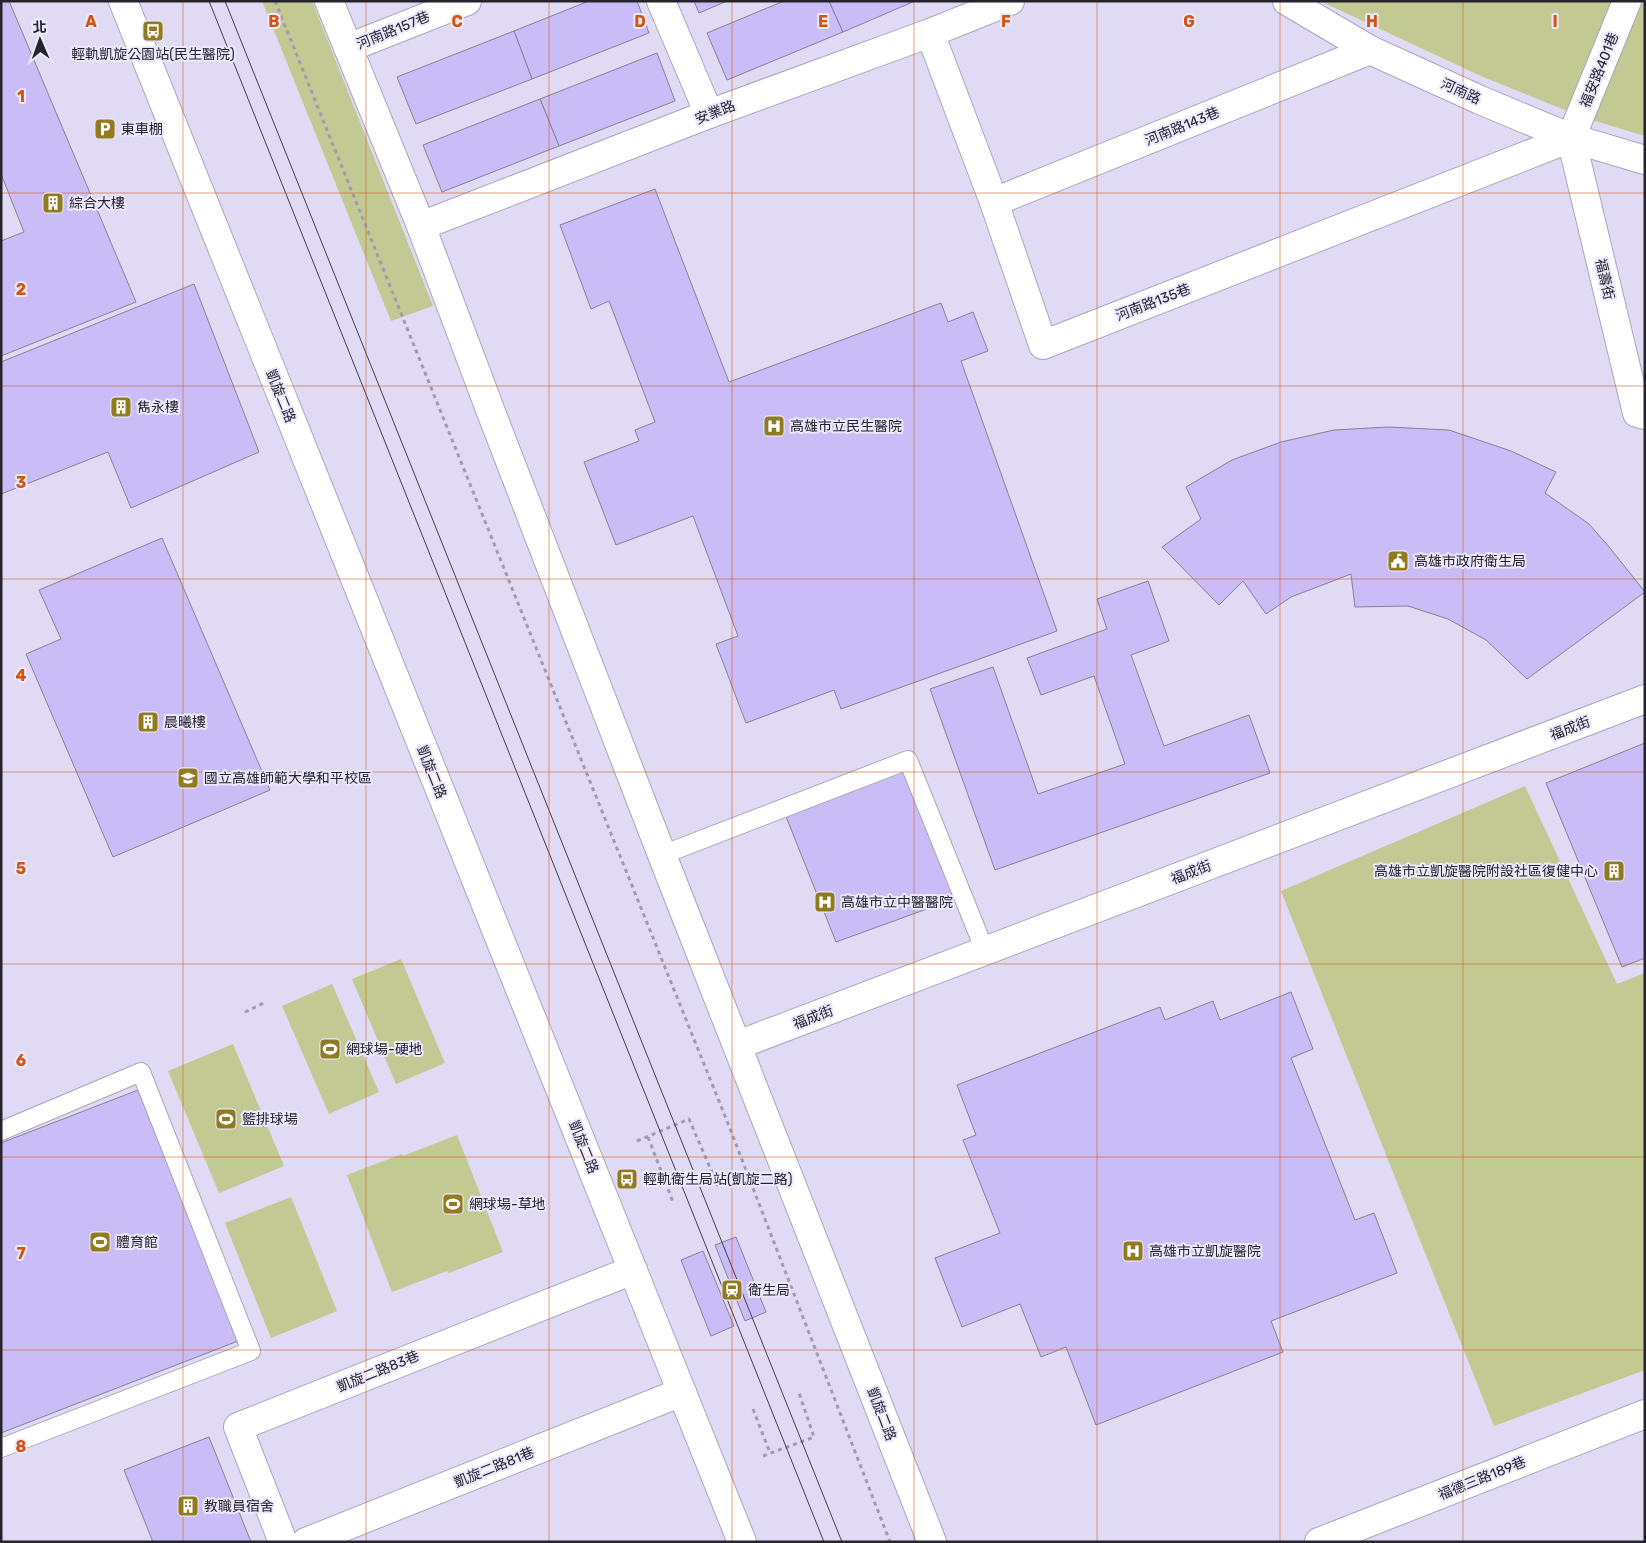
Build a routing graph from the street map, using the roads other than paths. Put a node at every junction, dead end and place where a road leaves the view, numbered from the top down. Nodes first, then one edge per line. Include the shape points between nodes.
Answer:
1 (123, 1) edge
2 (329, 1) edge
3 (467, 1) edge
4 (661, 1) edge
5 (1010, 1) edge
6 (1287, 1) edge
7 (1629, 4) edge
8 (930, 33) junction
9 (348, 48) junction
10 (1370, 50) junction
11 (709, 114) junction
12 (1571, 138) junction
13 (1645, 160) edge
14 (994, 202) junction
15 (421, 226) junction
16 (1642, 420) edge
17 (1645, 699) edge
18 (662, 855) junction
19 (985, 951) junction
20 (738, 1045) junction
21 (1, 1132) edge
22 (633, 1270) junction
23 (682, 1392) junction
24 (1645, 1414) edge
25 (1, 1448) edge
26 (282, 1542) edge
27 (306, 1542) edge
28 (742, 1542) edge
29 (932, 1542) edge
30 (1320, 1542) edge

1 - 22 street, 凱旋二路
2 - 9 street, 凱旋二路
3 - 9 street, 河南路157巷
4 - 11 street
5 - 8 street, 安業路
6 - 10 street, 河南路
7 - 12 street, 福安路401巷
8 - 11 street, 安業路
8 - 14 street, 河南路135巷
9 - 15 street, 凱旋二路
10 - 12 street, 河南路
10 - 14 street, 河南路143巷
11 - 15 street, 安業路
12 - 13 street, 河南路
12 - 14 street, 河南路135巷 via 1043,345
12 - 16 street, 福壽街
15 - 18 street, 凱旋二路
17 - 19 street, 福成街
18 - 19 lane via 908,760
18 - 20 street, 凱旋二路
19 - 20 street, 福成街
20 - 29 street, 凱旋二路
21 - 25 lane via 141,1072 251,1351
22 - 23 street, 凱旋二路
22 - 26 street, 凱旋二路83巷 via 238,1427
23 - 27 street, 凱旋二路81巷
23 - 28 street, 凱旋二路
24 - 30 street, 福德三路189巷

